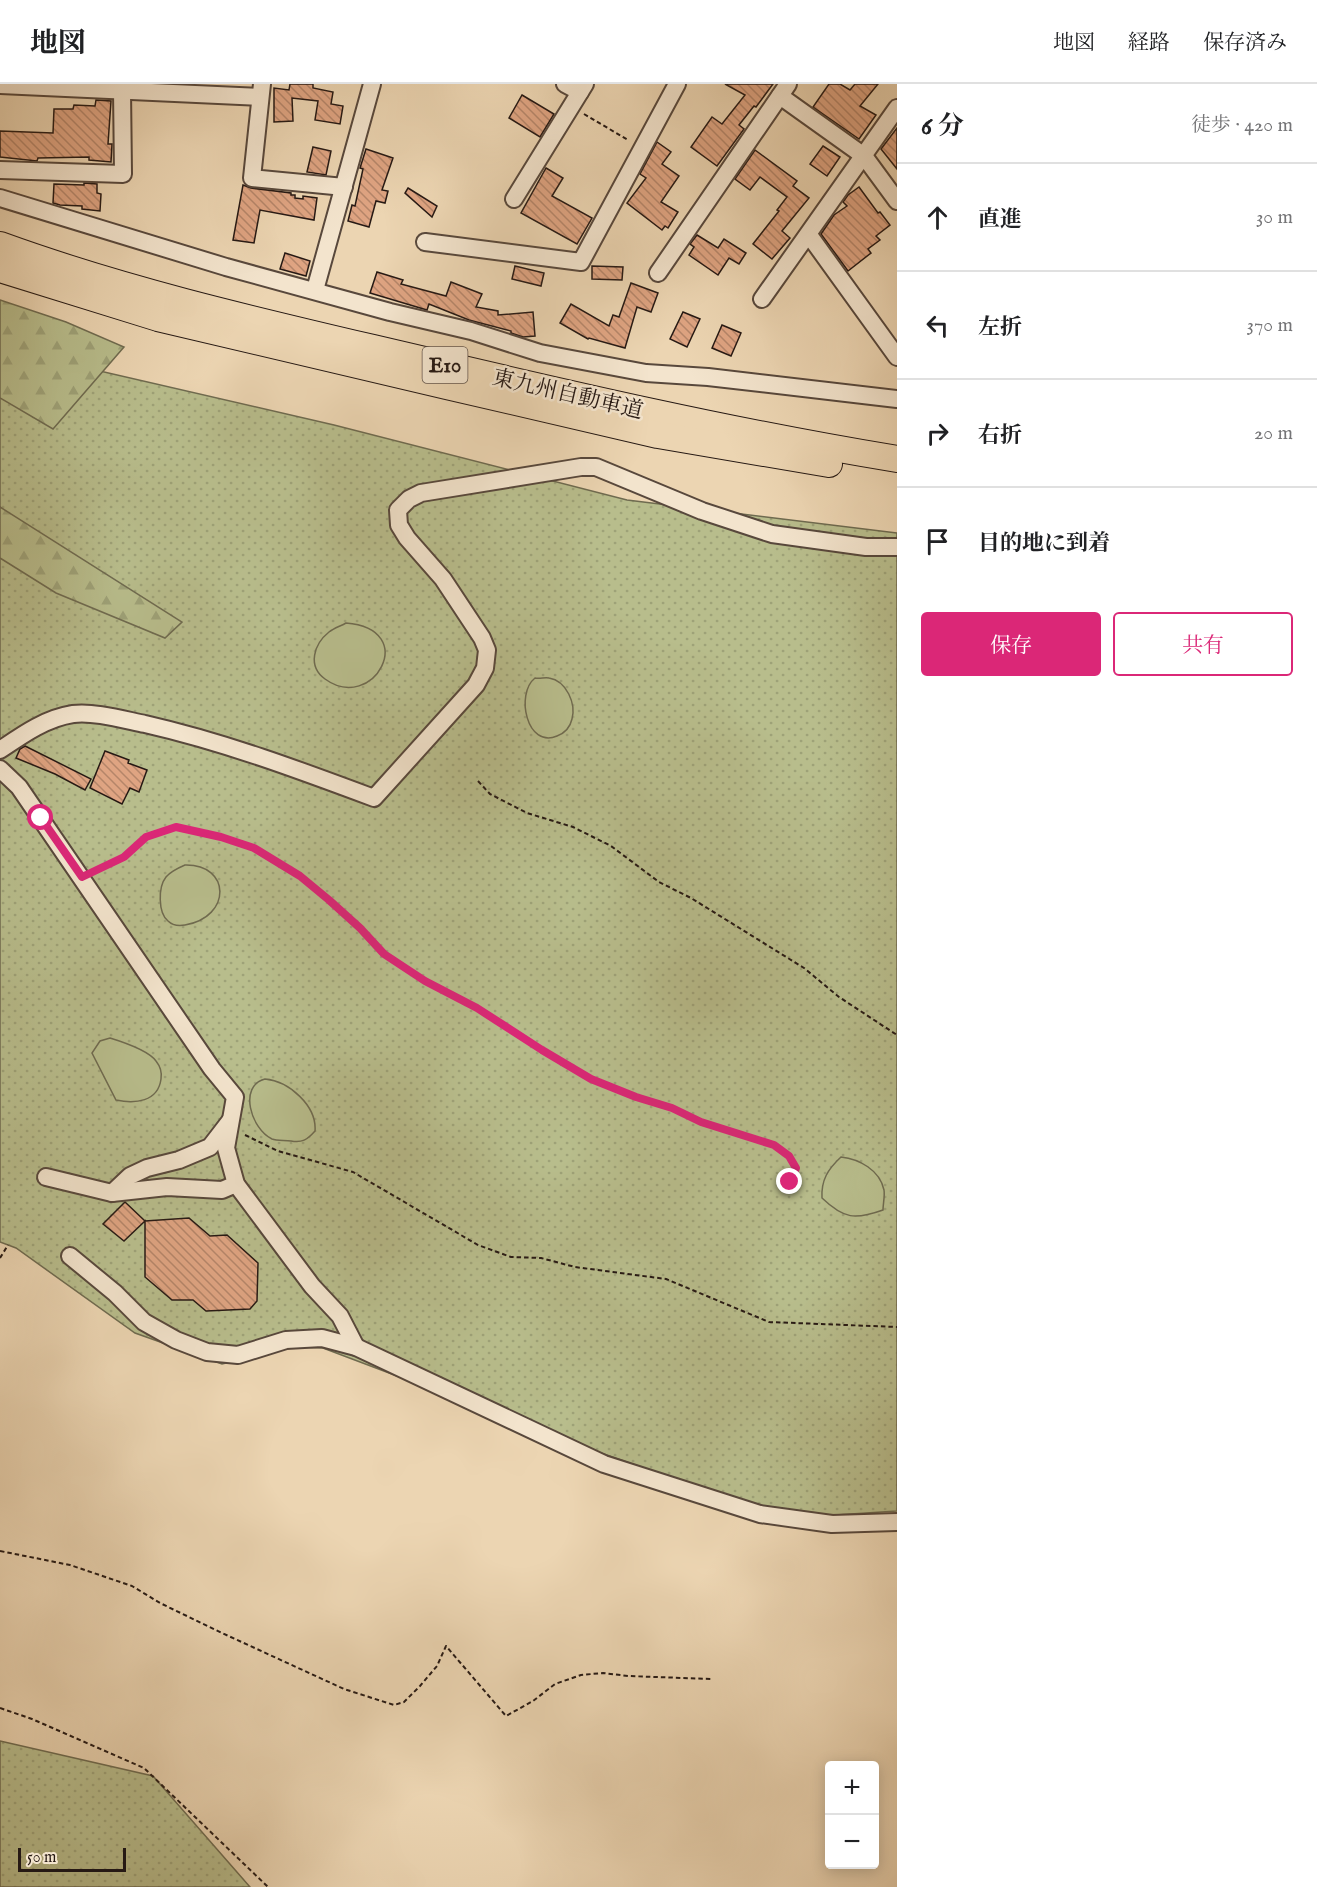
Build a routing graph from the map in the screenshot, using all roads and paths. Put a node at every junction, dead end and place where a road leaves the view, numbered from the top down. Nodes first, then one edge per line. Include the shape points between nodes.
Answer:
1 (372, 84) edge
2 (565, 84) edge
3 (677, 84) edge
4 (0, 85) edge
5 (583, 88) edge
6 (782, 89) edge
7 (122, 90) junction
8 (260, 90) edge
9 (571, 107) junction
10 (897, 108) edge
11 (642, 149) junction
12 (864, 156) junction
13 (0, 170) edge
14 (344, 187) junction
15 (0, 198) edge
16 (514, 199) dead end
17 (897, 201) edge
18 (809, 235) junction
19 (425, 242) dead end
20 (0, 245) edge
21 (0, 269) edge
22 (658, 273) dead end
23 (315, 290) junction
24 (762, 299) dead end
25 (897, 357) edge
26 (897, 399) edge
27 (897, 459) edge
28 (897, 476) edge
29 (897, 547) edge
30 (0, 750) edge
31 (0, 769) edge
32 (478, 781) dead end
33 (82, 877) junction
34 (897, 1035) edge
35 (232, 1118) junction
36 (46, 1176) dead end
37 (790, 1182) dead end
38 (236, 1184) junction
39 (112, 1193) junction
40 (8, 1245) dead end
41 (70, 1256) dead end
42 (0, 1258) edge
43 (897, 1327) edge
44 (356, 1347) junction
45 (897, 1522) edge
46 (0, 1551) edge
47 (711, 1679) dead end
48 (0, 1708) edge
49 (268, 1887) edge

1 - 14 street
2 - 5 street
3 - 11 street
4 - 7 street
5 - 9 street
6 - 12 street
6 - 22 street
7 - 8 street
7 - 13 street via 123,174
8 - 14 street via 252,178
9 - 11 path
9 - 16 street
10 - 12 street
11 - 19 street via 581,262
12 - 17 street
12 - 18 street
14 - 23 street
15 - 23 street via 204,261
18 - 24 street
18 - 25 street
20 - 27 highway, 東九州自動車道 / E10 via 166,296 315,334 661,415
21 - 28 highway, 東九州自動車道 / E10 via 158,318 647,432
23 - 26 street via 540,353 597,364 646,373
29 - 30 street via 866,547 772,534 702,511 596,466 421,493 398,510 399,525 482,638 487,650 485,668 477,685 374,798 255,754 113,717 74,714 49,721
31 - 33 street via 19,787
32 - 34 path via 490,794 527,813 573,827 612,846 658,882 804,968 839,997
33 - 35 street via 235,1097
33 - 37 path via 124,857 146,837 176,827 254,848 300,876 384,954 591,1079 701,1122 774,1145 789,1156 796,1168
35 - 38 street via 226,1148
35 - 39 street via 210,1147 147,1168 130,1176
35 - 43 path via 246,1136 278,1151 352,1172 478,1245 511,1257 541,1258 575,1267 666,1279 769,1322
36 - 39 street
38 - 39 street via 222,1190 168,1187
38 - 44 street via 312,1286 340,1316
40 - 42 path
41 - 44 street via 144,1322 207,1352 238,1355 286,1340 322,1338
44 - 45 street via 604,1464 760,1514 832,1524
46 - 47 path via 70,1564 132,1586 160,1603 344,1689 393,1705 404,1702 420,1686 446,1646 506,1716 555,1684 581,1675
48 - 49 path via 144,1768

